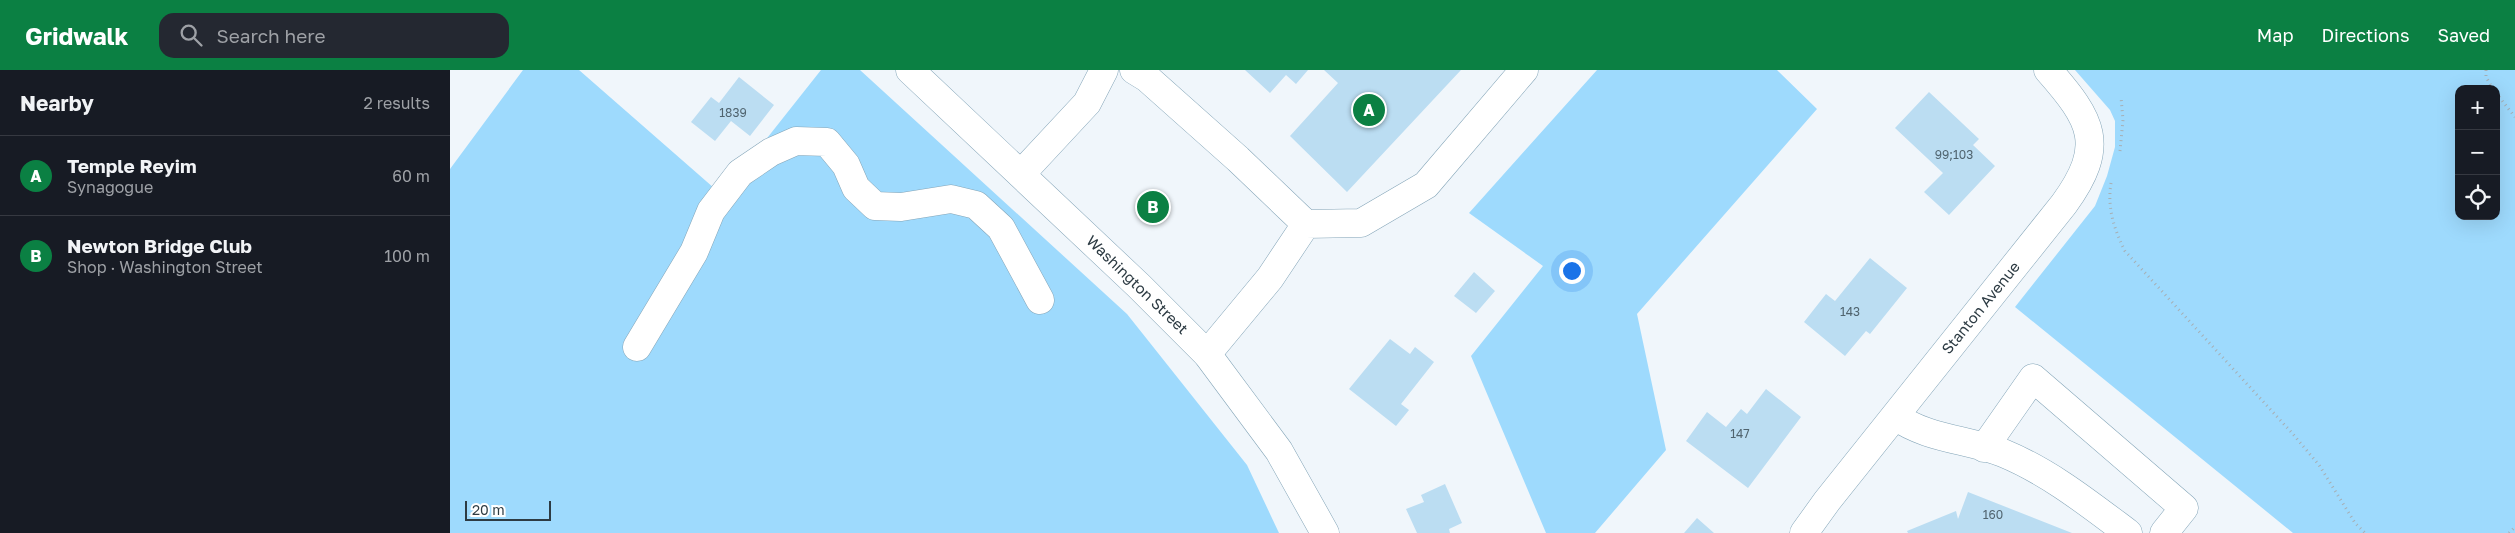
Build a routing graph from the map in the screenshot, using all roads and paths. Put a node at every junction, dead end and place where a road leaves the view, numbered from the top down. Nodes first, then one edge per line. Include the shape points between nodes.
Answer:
1 (910, 70) edge
2 (1104, 70) edge
3 (1134, 70) edge
4 (1524, 70) edge
5 (2048, 70) edge
6 (2486, 70) edge
7 (2491, 85) edge
8 (2121, 97) dead end
9 (2500, 99) edge
10 (2515, 117) edge
11 (2118, 156) dead end
12 (1021, 174) junction
13 (2113, 177) dead end
14 (1306, 224) junction
15 (1040, 300) dead end
16 (637, 346) dead end
17 (1207, 354) junction
18 (1895, 416) junction
19 (1984, 448) junction
20 (2515, 527) edge
21 (1325, 533) edge
22 (1804, 533) edge
23 (2128, 533) edge
24 (2164, 533) edge
25 (2365, 533) edge
26 (2509, 533) edge

1 - 12 main road, Washington Street
2 - 12 main road via 1087,103
3 - 14 main road via 1231,152
4 - 14 main road via 1426,185 1361,223
5 - 18 main road, Stanton Avenue via 2080,109 2088,126 2089,152 2084,172 2064,204
6 - 7 path
8 - 11 path via 2123,125
9 - 10 path
12 - 17 main road, Washington Street
13 - 25 path via 2109,207 2116,234 2125,251 2292,433 2319,465
14 - 17 main road via 1270,278
15 - 16 main road via 1001,228 976,205 951,199 901,207 875,206 856,188 846,165 826,142 796,141 771,152 740,173 711,211 694,252
17 - 21 main road, Washington Street via 1279,450
18 - 19 main road via 1923,432
18 - 22 main road, Stanton Avenue
19 - 23 main road via 2002,453 2060,482
19 - 24 main road via 2034,378 2184,508
20 - 26 path

